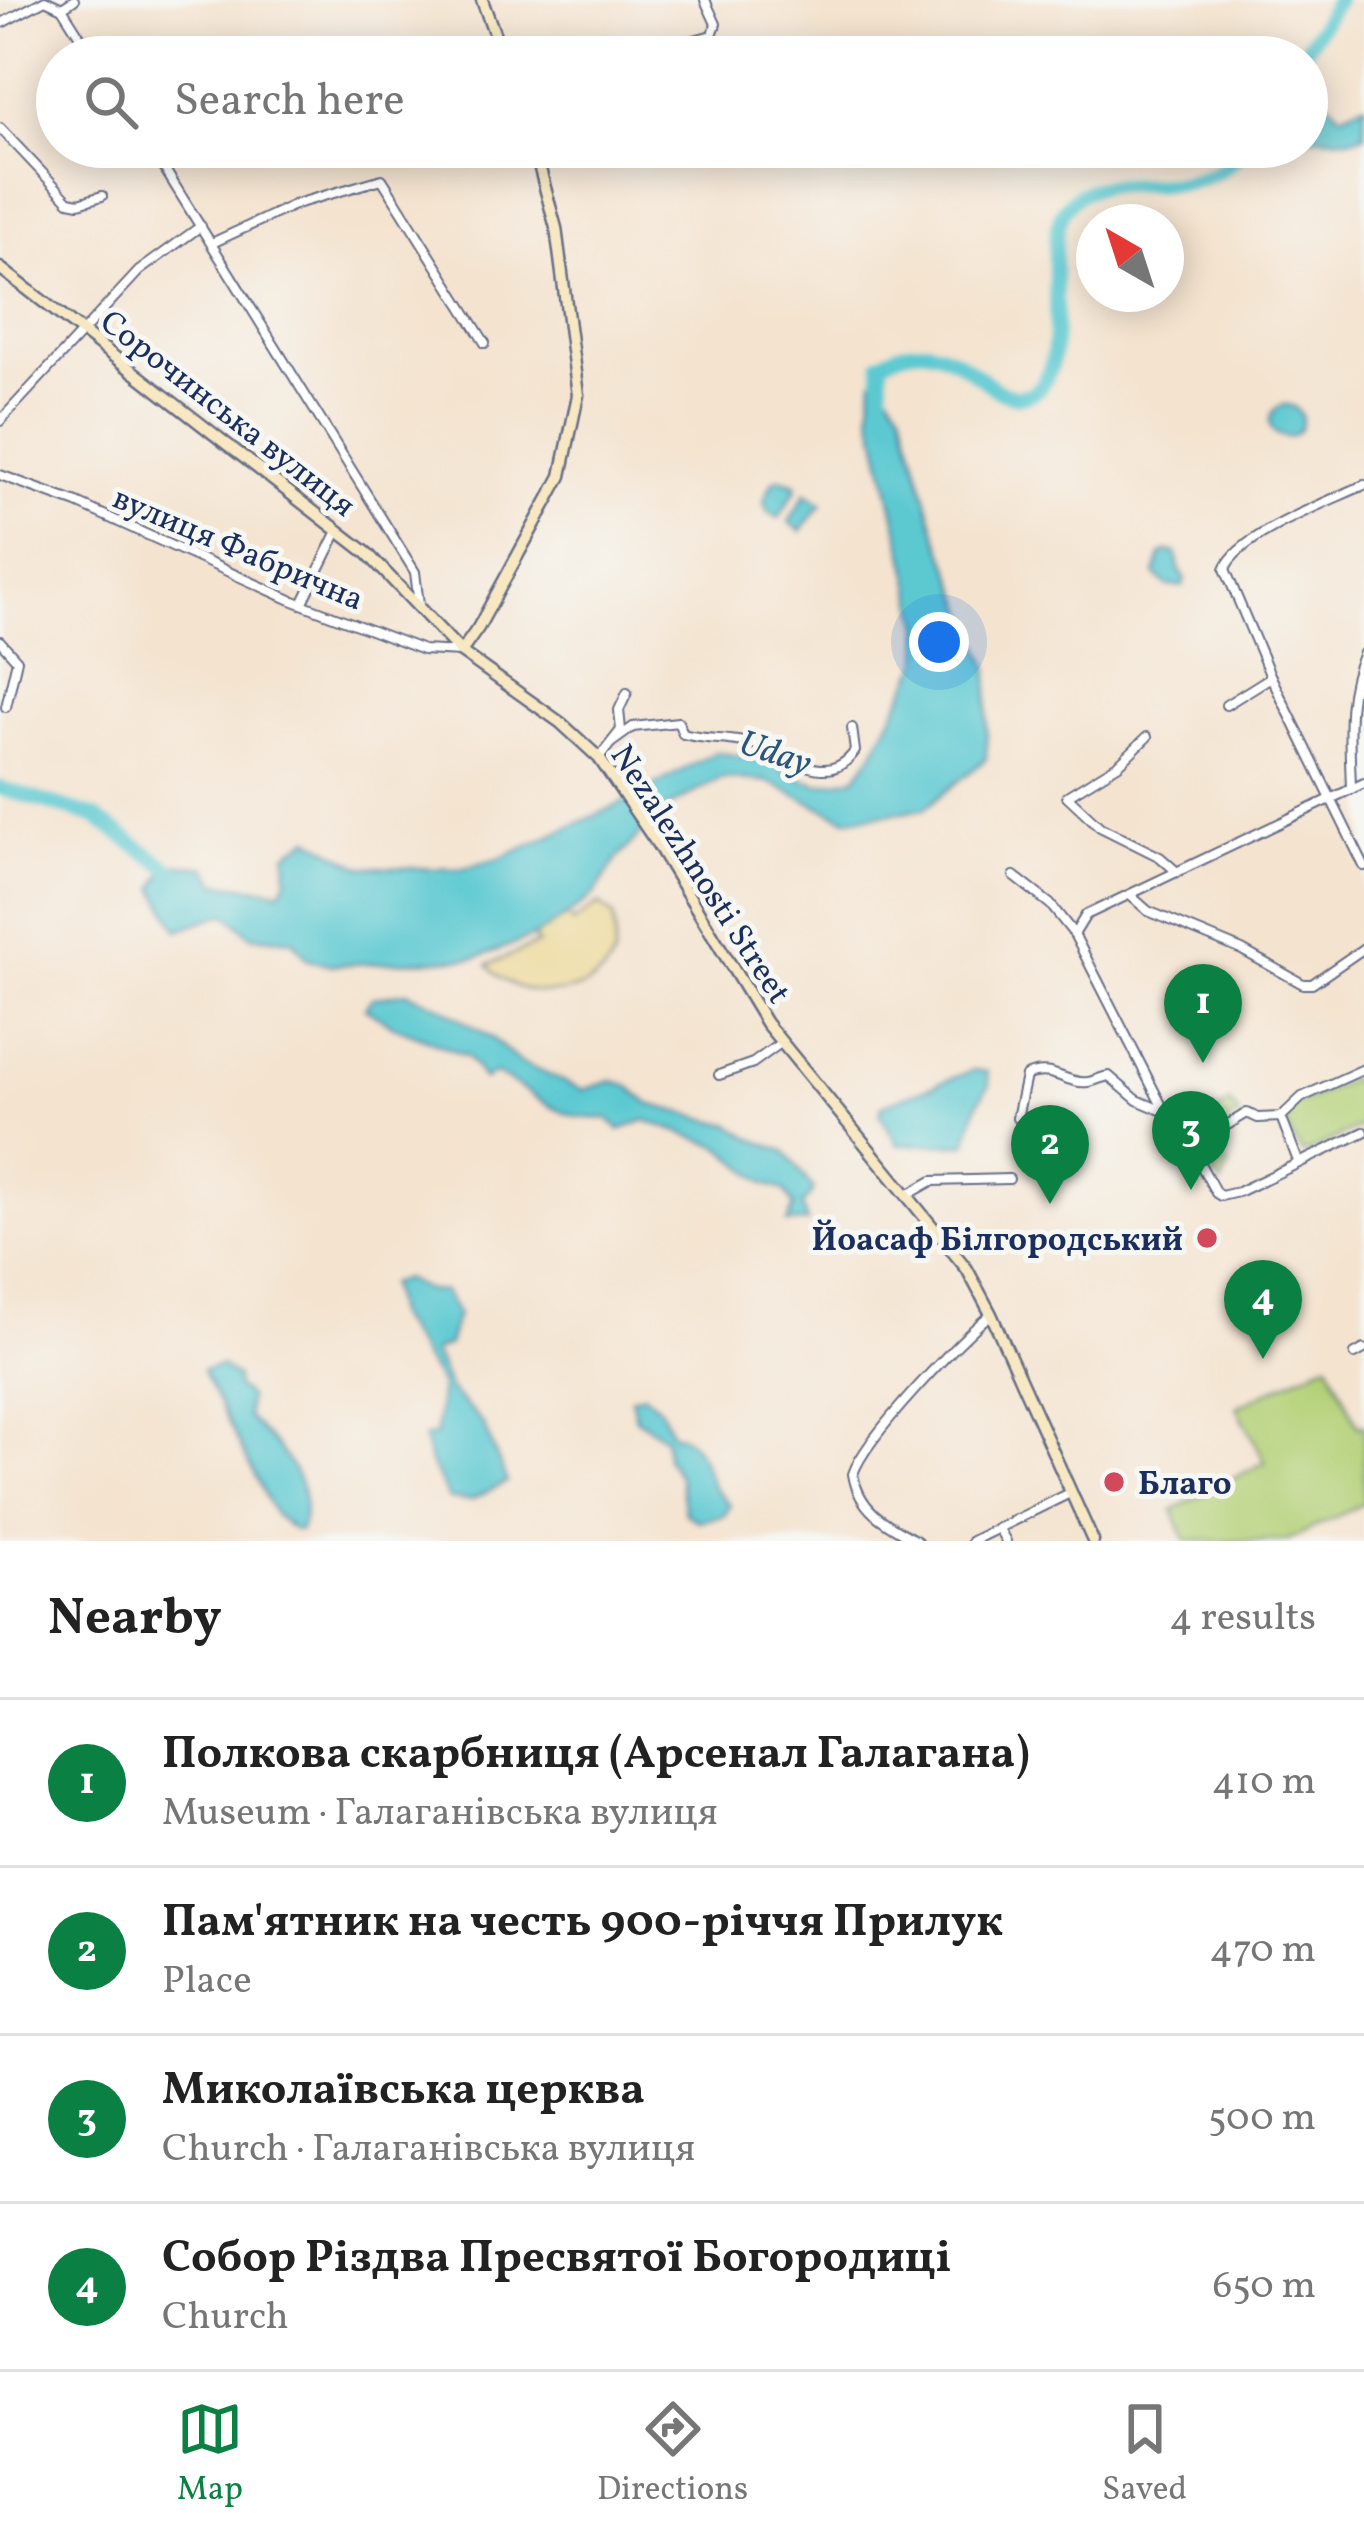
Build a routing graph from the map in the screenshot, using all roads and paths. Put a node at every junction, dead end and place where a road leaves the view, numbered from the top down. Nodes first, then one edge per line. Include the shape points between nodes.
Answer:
1 (46, 0) edge
2 (74, 0) edge
3 (482, 0) edge
4 (705, 0) edge
5 (62, 8) junction
6 (0, 24) edge
7 (80, 36) edge
8 (495, 36) edge
9 (708, 36) edge
10 (0, 128) edge
11 (36, 167) edge
12 (37, 168) edge
13 (164, 168) edge
14 (540, 168) edge
15 (101, 196) dead end
16 (201, 226) junction
17 (212, 244) junction
18 (0, 268) edge
19 (84, 334) junction
20 (485, 343) dead end
21 (0, 421) edge
22 (0, 476) edge
23 (1364, 485) edge
24 (338, 531) junction
25 (302, 604) junction
26 (419, 605) junction
27 (0, 641) edge
28 (461, 652) junction
29 (1364, 653) edge
30 (1271, 677) junction
31 (627, 693) dead end
32 (1226, 705) dead end
33 (6, 707) dead end
34 (852, 728) dead end
35 (1147, 736) dead end
36 (610, 743) junction
37 (599, 758) junction
38 (1364, 783) edge
39 (1351, 789) junction
40 (1329, 800) junction
41 (1364, 866) edge
42 (1177, 872) junction
43 (1014, 876) dead end
44 (1131, 896) junction
45 (1074, 934) junction
46 (1364, 949) edge
47 (782, 1042) junction
48 (1364, 1069) edge
49 (719, 1075) dead end
50 (1165, 1112) junction
51 (1281, 1117) junction
52 (1017, 1118) dead end
53 (1364, 1132) edge
54 (1192, 1147) junction
55 (1298, 1161) junction
56 (1009, 1179) dead end
57 (909, 1194) junction
58 (992, 1314) junction
59 (1070, 1493) junction
60 (999, 1529) junction
61 (917, 1541) edge
62 (973, 1541) edge
63 (1006, 1541) edge
64 (1093, 1541) edge

1 - 5 street
1 - 6 street
2 - 5 street
3 - 8 main road
4 - 9 street via 716,24
5 - 7 street
10 - 11 street
12 - 15 street via 68,201
13 - 16 street, Nezalezhnosti Street
14 - 28 main road via 578,395 561,476
16 - 17 street, Nezalezhnosti Street
16 - 19 street via 139,272
17 - 20 street via 296,204 382,179
17 - 26 street, Nezalezhnosti Street via 415,572
18 - 19 main road, Сорочинська вулиця
19 - 21 street
19 - 24 main road, Сорочинська вулиця
22 - 25 street, вулиця Фабрична
23 - 30 street via 1279,525 1226,562
24 - 25 street
24 - 26 main road, Сорочинська вулиця
25 - 28 street, вулиця Фабрична via 423,650
26 - 28 main road, Nezalezhnosti Street
27 - 33 street via 16,661
28 - 37 main road, Nezalezhnosti Street
29 - 39 street via 1350,699
30 - 32 street
30 - 40 street
31 - 36 street via 621,730
34 - 36 street via 855,751 833,770 763,747 683,734 678,722 633,728
35 - 42 street via 1067,796 1100,827
36 - 37 street
37 - 47 main road, Nezalezhnosti Street
38 - 39 street
39 - 40 street
40 - 41 street
40 - 42 street
42 - 44 street
43 - 45 street
44 - 45 street via 1086,915
44 - 46 street via 1303,984
45 - 50 street
47 - 49 street
47 - 57 main road, Nezalezhnosti Street
48 - 51 street via 1302,1097
50 - 52 street via 1108,1076 1086,1083 1034,1072 1026,1076
50 - 54 street
51 - 54 street via 1247,1113
51 - 55 street
53 - 55 street
54 - 55 street via 1221,1196
56 - 57 street via 932,1181
57 - 58 main road, Nezalezhnosti Street
58 - 59 main road, Nezalezhnosti Street
58 - 61 street via 958,1341 853,1474 857,1498
59 - 60 street
59 - 64 main road, Nezalezhnosti Street
60 - 62 street
60 - 63 street

